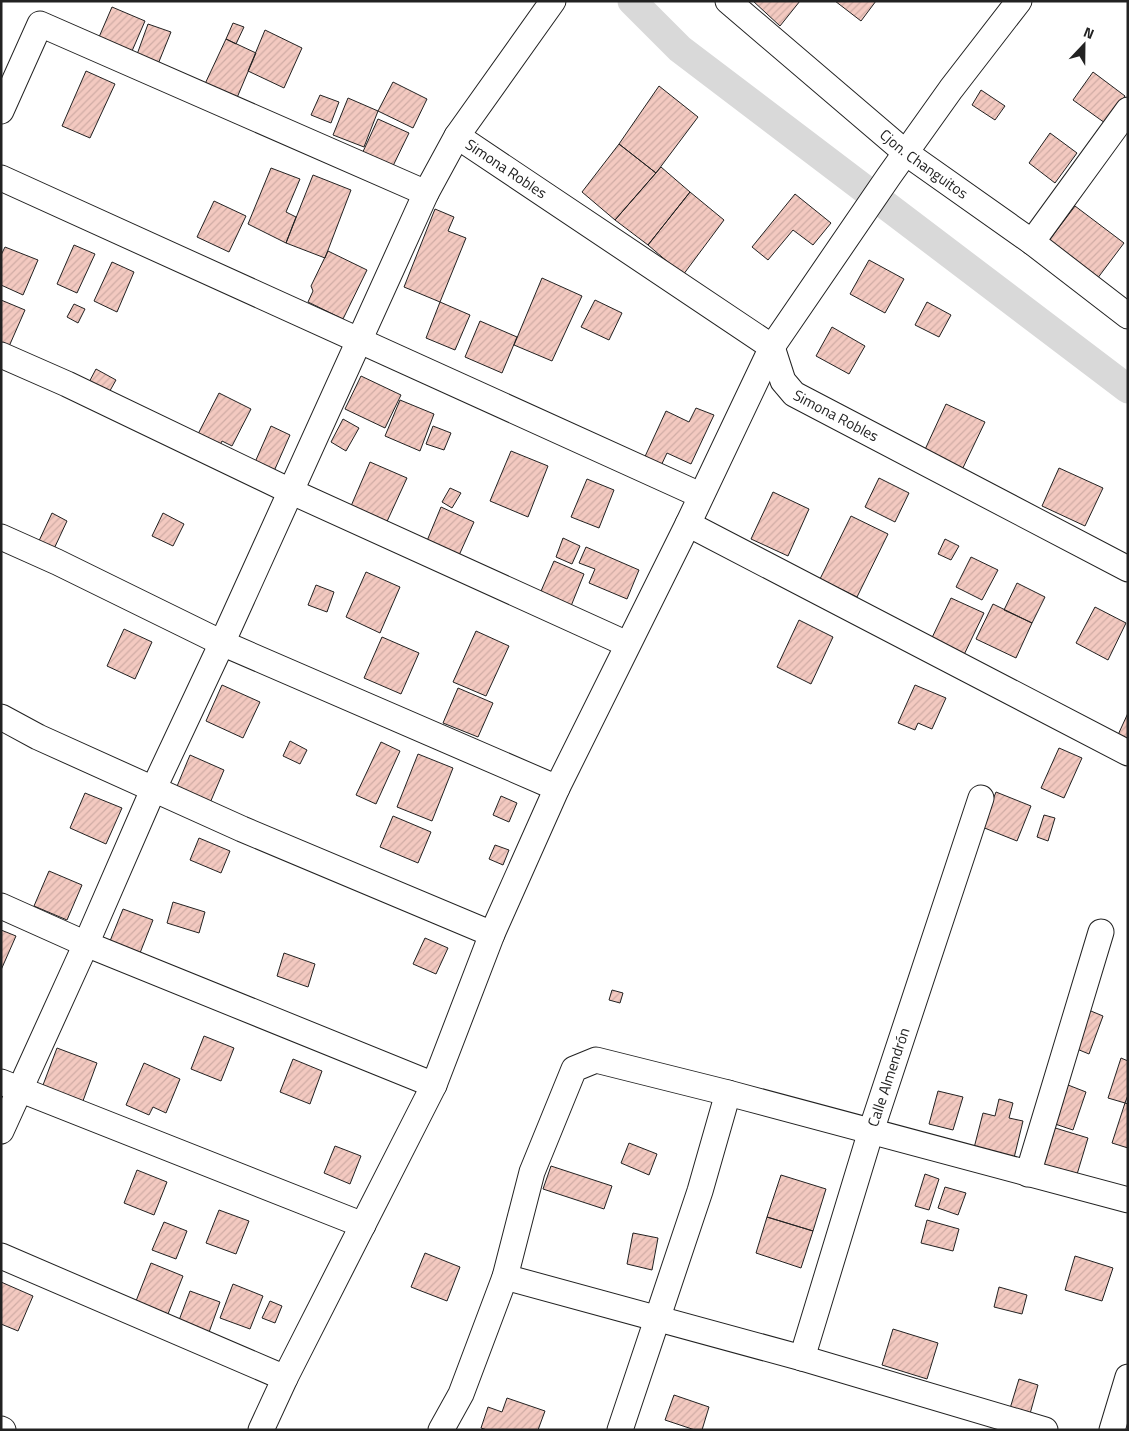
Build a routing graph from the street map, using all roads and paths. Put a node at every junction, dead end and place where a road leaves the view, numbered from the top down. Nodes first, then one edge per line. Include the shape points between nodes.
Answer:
1 (553, 1) edge
2 (728, 1) edge
3 (1020, 1) edge
4 (1128, 110) edge
5 (1, 111) edge
6 (457, 136) junction
7 (906, 153) junction
8 (1, 178) edge
9 (426, 192) junction
10 (1032, 242) junction
11 (1128, 316) edge
12 (358, 339) junction
13 (772, 347) junction
14 (1, 355) edge
15 (290, 491) junction
16 (700, 495) junction
17 (688, 524) junction
18 (1, 537) edge
19 (1128, 569) edge
20 (222, 643) junction
21 (627, 644) junction
22 (1, 717) edge
23 (1128, 753) edge
24 (557, 788) junction
25 (153, 790) junction
26 (981, 798) dead end
27 (1, 906) edge
28 (1100, 932) dead end
29 (492, 934) junction
30 (86, 944) junction
31 (434, 1085) junction
32 (11, 1086) edge
33 (728, 1093) junction
34 (1, 1131) edge
35 (871, 1132) junction
36 (1028, 1174) junction
37 (1128, 1200) edge
38 (363, 1225) junction
39 (1, 1256) edge
40 (505, 1277) junction
41 (657, 1318) junction
42 (802, 1358) junction
43 (1128, 1377) edge
44 (285, 1378) junction
45 (261, 1430) edge
46 (441, 1430) edge
47 (620, 1430) edge
48 (1045, 1430) edge
49 (1112, 1430) edge

1 - 6 street
2 - 7 street, Cjon. Changuitos
3 - 7 street
4 - 10 street
5 - 9 street via 40,24
6 - 9 street
6 - 13 street, Simona Robles
7 - 10 street, Cjon. Changuitos
7 - 13 street
8 - 12 street
9 - 12 street
10 - 11 street, Cjon. Changuitos
12 - 15 street
12 - 16 street
13 - 16 street
13 - 19 street, Simona Robles via 783,381 794,394
14 - 15 street
15 - 20 street
15 - 21 street
16 - 17 street
17 - 21 street
17 - 23 street
18 - 20 street
20 - 24 street
20 - 25 street
21 - 24 street
22 - 25 street
24 - 29 street
25 - 29 street
25 - 30 street
26 - 35 street, Calle Almendrón
27 - 30 street
28 - 36 street
29 - 31 street
30 - 31 street
30 - 32 street
31 - 38 street
32 - 34 street
32 - 38 street
33 - 35 street
33 - 40 street via 596,1060 574,1069 532,1172
33 - 41 street via 700,1191
35 - 36 street
35 - 42 street, Calle Almendrón
36 - 37 street
38 - 44 street
39 - 44 street
40 - 41 street
40 - 46 street via 461,1394
41 - 42 street
41 - 47 street
42 - 48 street
43 - 49 street
44 - 45 street

